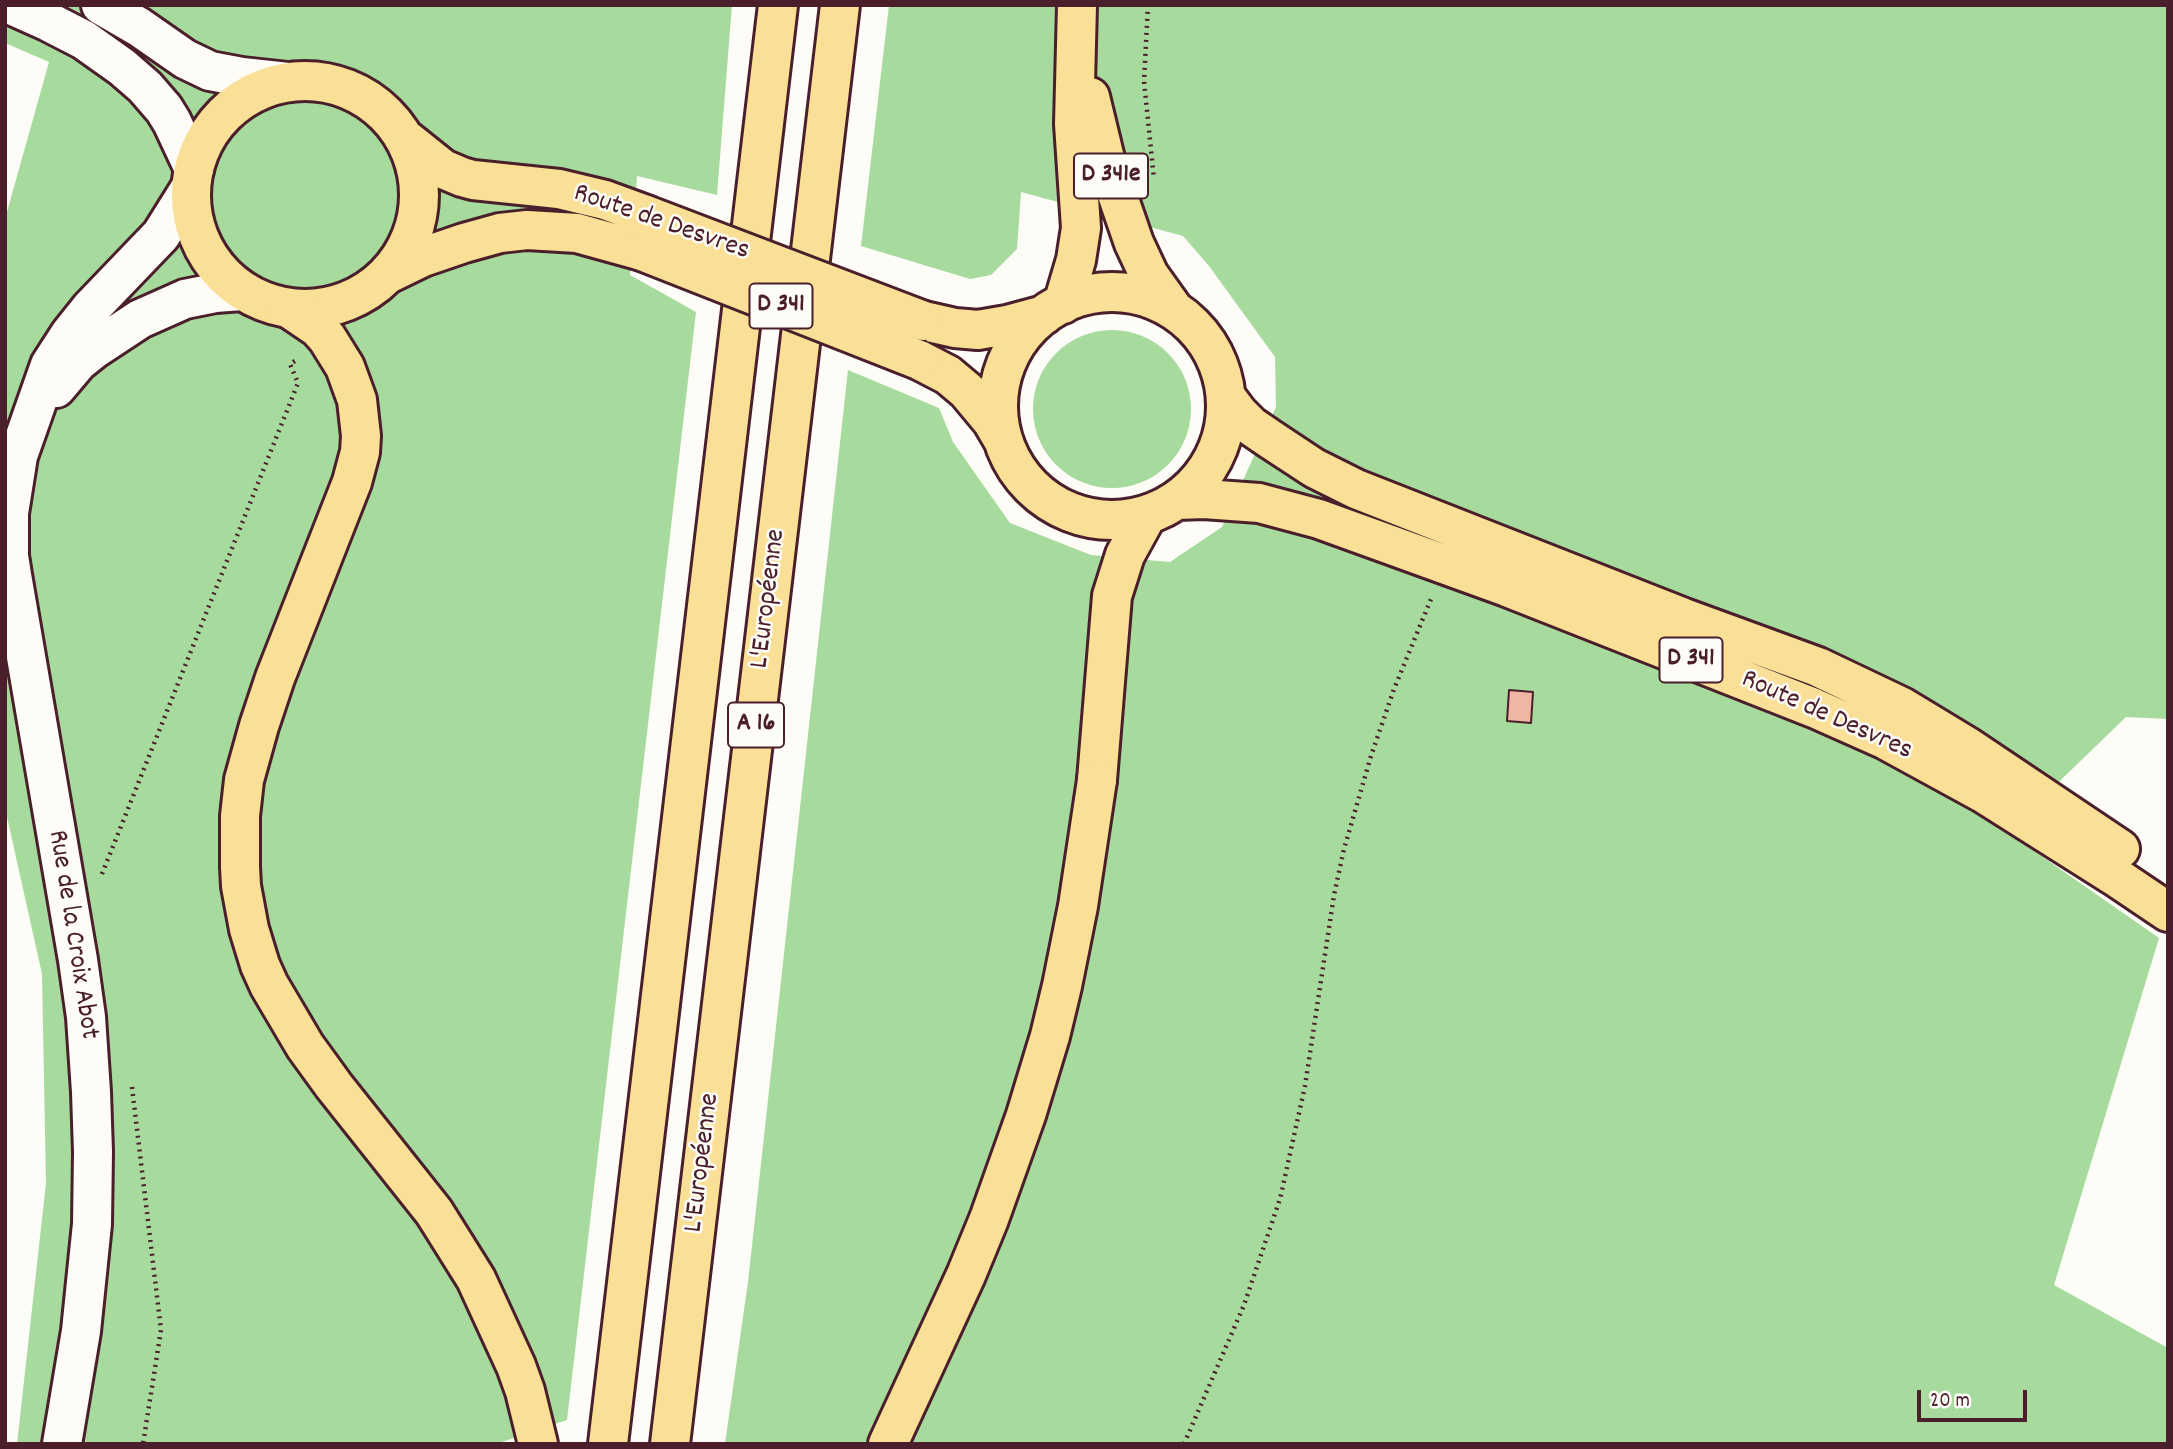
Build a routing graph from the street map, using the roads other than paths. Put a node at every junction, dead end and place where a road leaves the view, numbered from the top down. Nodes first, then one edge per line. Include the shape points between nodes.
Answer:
1 (11, 5) edge
2 (101, 5) edge
3 (778, 5) edge
4 (840, 5) edge
5 (1077, 18) edge
6 (288, 82) junction
7 (403, 137) junction
8 (192, 178) junction
9 (644, 233) junction
10 (388, 274) junction
11 (242, 291) junction
12 (290, 309) junction
13 (1053, 309) junction
14 (1174, 310) junction
15 (1226, 397) junction
16 (27, 430) junction
17 (1003, 440) junction
18 (1162, 508) junction
19 (2168, 882) edge
20 (2168, 912) edge
21 (62, 1444) edge
22 (538, 1444) edge
23 (608, 1444) edge
24 (670, 1444) edge
25 (888, 1444) edge

1 - 8 street via 84,40 145,87 172,122
2 - 6 street via 210,71
3 - 23 main road, A 16
4 - 24 main road, L'Européenne / A 16
5 - 13 main road, D 341e via 1074,124 1081,228 1076,260
5 - 14 main road, D 341e via 1099,138 1131,235 1149,275
6 - 7 main road via 325,83 348,90 389,117
6 - 8 main road via 253,94 223,116 202,146
7 - 9 main road, Route de Desvres / D 341 via 443,169 462,177 559,189 605,200
7 - 10 main road via 416,172 419,209 408,244
8 - 11 main road via 195,223 203,246
8 - 16 street, Rue de la Croix Abot via 170,222 150,248 70,334 50,365
9 - 10 main road, Route de Desvres / D 341 via 500,233 423,257
9 - 13 main road, Route de Desvres / D 341, bridge via 955,328 1007,325
9 - 17 main road, Route de Desvres / D 341, bridge via 948,374 967,391
10 - 12 main road via 348,301 325,308
11 - 12 main road
11 - 16 street, Rue de la Croix Abot via 184,299 108,338 64,378
12 - 22 main road via 327,338 345,367 357,400 360,452 275,678 244,779 240,867 249,929 260,965 287,1017 327,1076 434,1212 477,1279 516,1366
13 - 14 main road via 1093,294 1114,292 1146,297
13 - 17 main road via 1015,347 1002,376 998,408
14 - 15 main road via 1210,347
15 - 18 main road via 1218,450 1201,478
15 - 19 main road, Route de Desvres / D 341 via 1251,426 1314,468 1356,489 1818,667 1902,707
16 - 21 street, Rue de la Croix Abot via 12,489 9,556 78,960 92,1102 91,1243
17 - 18 main road via 1024,479 1059,508 1102,520 1125,520
18 - 20 main road, Route de Desvres / D 341 via 1223,500 1275,506 1319,519 1786,697 1886,740 1983,793
18 - 25 main road via 1125,555 1112,596 1097,780 1078,906 1050,1036 989,1219

